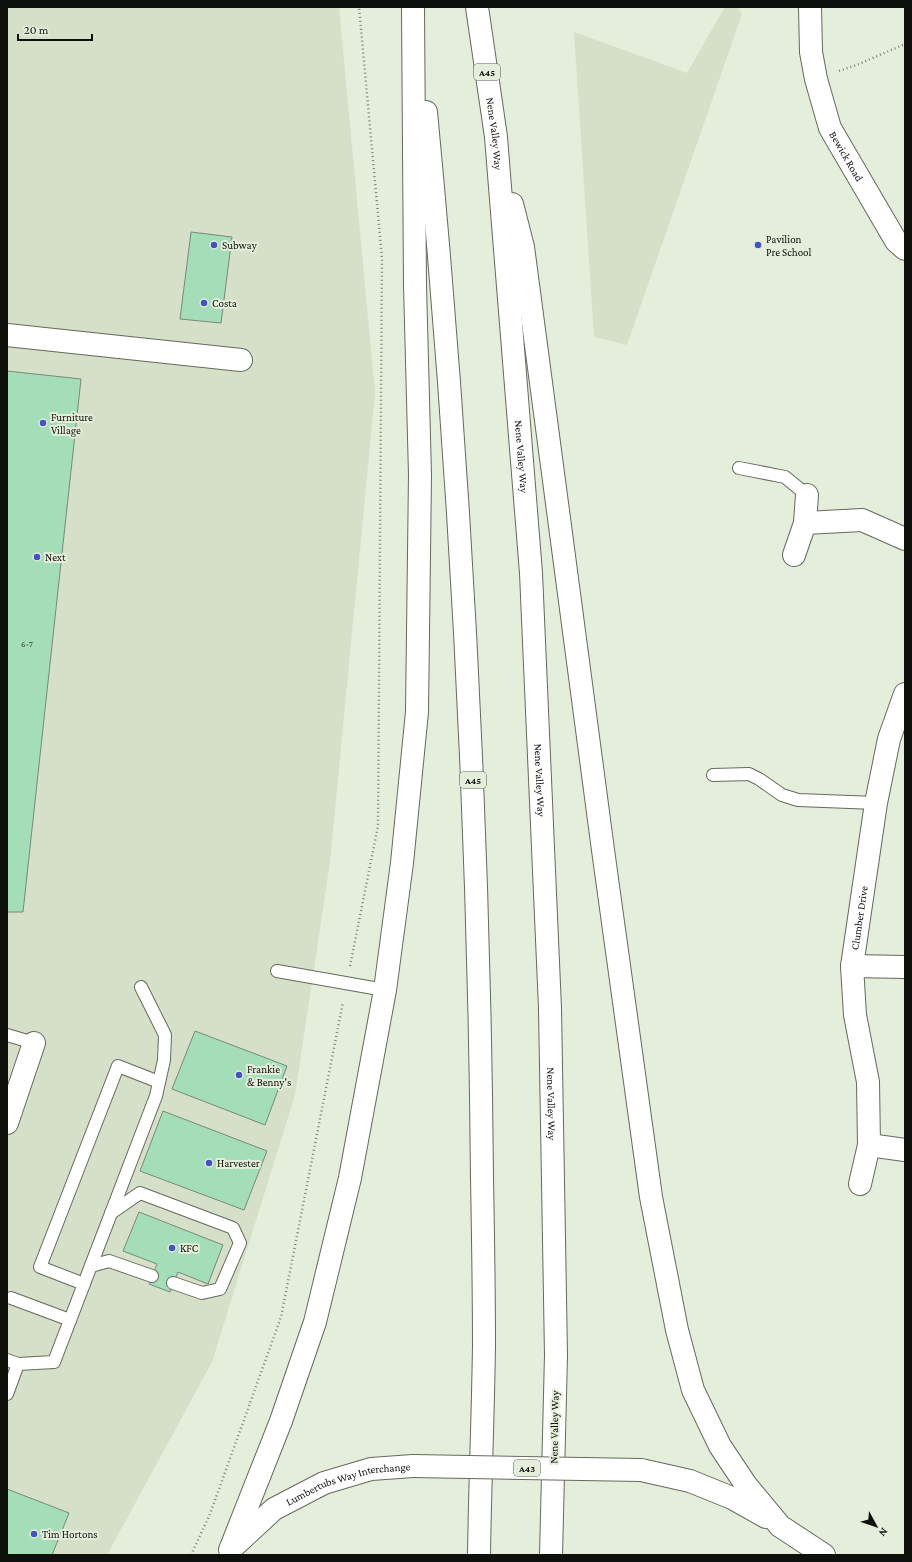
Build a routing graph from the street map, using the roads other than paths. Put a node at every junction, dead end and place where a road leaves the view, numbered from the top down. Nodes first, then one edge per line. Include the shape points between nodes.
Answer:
1 (413, 7) edge
2 (417, 7) edge
3 (477, 7) edge
4 (810, 7) edge
5 (496, 137) junction
6 (905, 249) edge
7 (7, 335) edge
8 (240, 360) dead end
9 (739, 468) dead end
10 (807, 495) joint
11 (805, 522) junction
12 (905, 539) edge
13 (794, 555) dead end
14 (905, 694) edge
15 (897, 741) edge
16 (713, 774) dead end
17 (876, 803) junction
18 (852, 966) junction
19 (905, 967) edge
20 (277, 971) dead end
21 (141, 987) dead end
22 (385, 990) junction
23 (7, 1035) edge
24 (34, 1043) joint
25 (159, 1082) junction
26 (7, 1123) edge
27 (869, 1146) junction
28 (905, 1150) edge
29 (860, 1184) dead end
30 (111, 1213) junction
31 (91, 1266) junction
32 (152, 1276) dead end
33 (173, 1283) dead end
34 (84, 1284) junction
35 (11, 1298) dead end
36 (70, 1320) junction
37 (7, 1360) edge
38 (18, 1364) junction
39 (7, 1394) edge
40 (780, 1526) junction
41 (228, 1553) edge
42 (479, 1555) edge
43 (551, 1555) edge
44 (797, 1555) edge
45 (824, 1555) edge

1 - 22 main road via 415,284 420,475 417,712 402,863
2 - 42 main road, A45 via 441,266 460,538 472,776 480,1015 484,1345
3 - 5 main road, Nene Valley Way / A45
4 - 6 main road, Bewick Road via 816,79 830,128 896,241
5 - 40 main road via 523,247 651,1197 677,1330 693,1390 720,1446 746,1485
5 - 43 main road, Nene Valley Way / A45 via 531,573 550,1000 556,1355
7 - 8 main road
9 - 10 lane via 785,477
10 - 11 main road
11 - 12 main road via 862,520
11 - 13 main road
14 - 15 main road, Clumber Drive
15 - 17 main road, Clumber Drive
16 - 17 lane via 749,774 782,795 798,800
17 - 18 main road, Clumber Drive
18 - 19 main road
18 - 27 main road, Clumber Drive via 855,1015 868,1082
20 - 22 lane
21 - 25 lane via 165,1035 164,1060
22 - 41 main road via 350,1178 315,1322 281,1421
23 - 24 lane
24 - 26 main road
25 - 30 lane
25 - 34 lane via 118,1066 40,1267
27 - 28 main road
27 - 29 main road, Clumber Drive
30 - 31 lane
30 - 33 lane via 140,1193 233,1228 240,1243 220,1289 202,1293
31 - 32 lane via 109,1261
31 - 34 lane
34 - 36 lane
35 - 36 lane
36 - 38 lane via 54,1362
37 - 38 lane
38 - 39 lane
40 - 41 main road, Lumbertubs Way Interchange / A43, bridge via 732,1498 690,1481 641,1470 413,1466 370,1469 324,1483 274,1509
40 - 44 main road, Lumbertubs Way Interchange / A43
40 - 45 main road, A43

